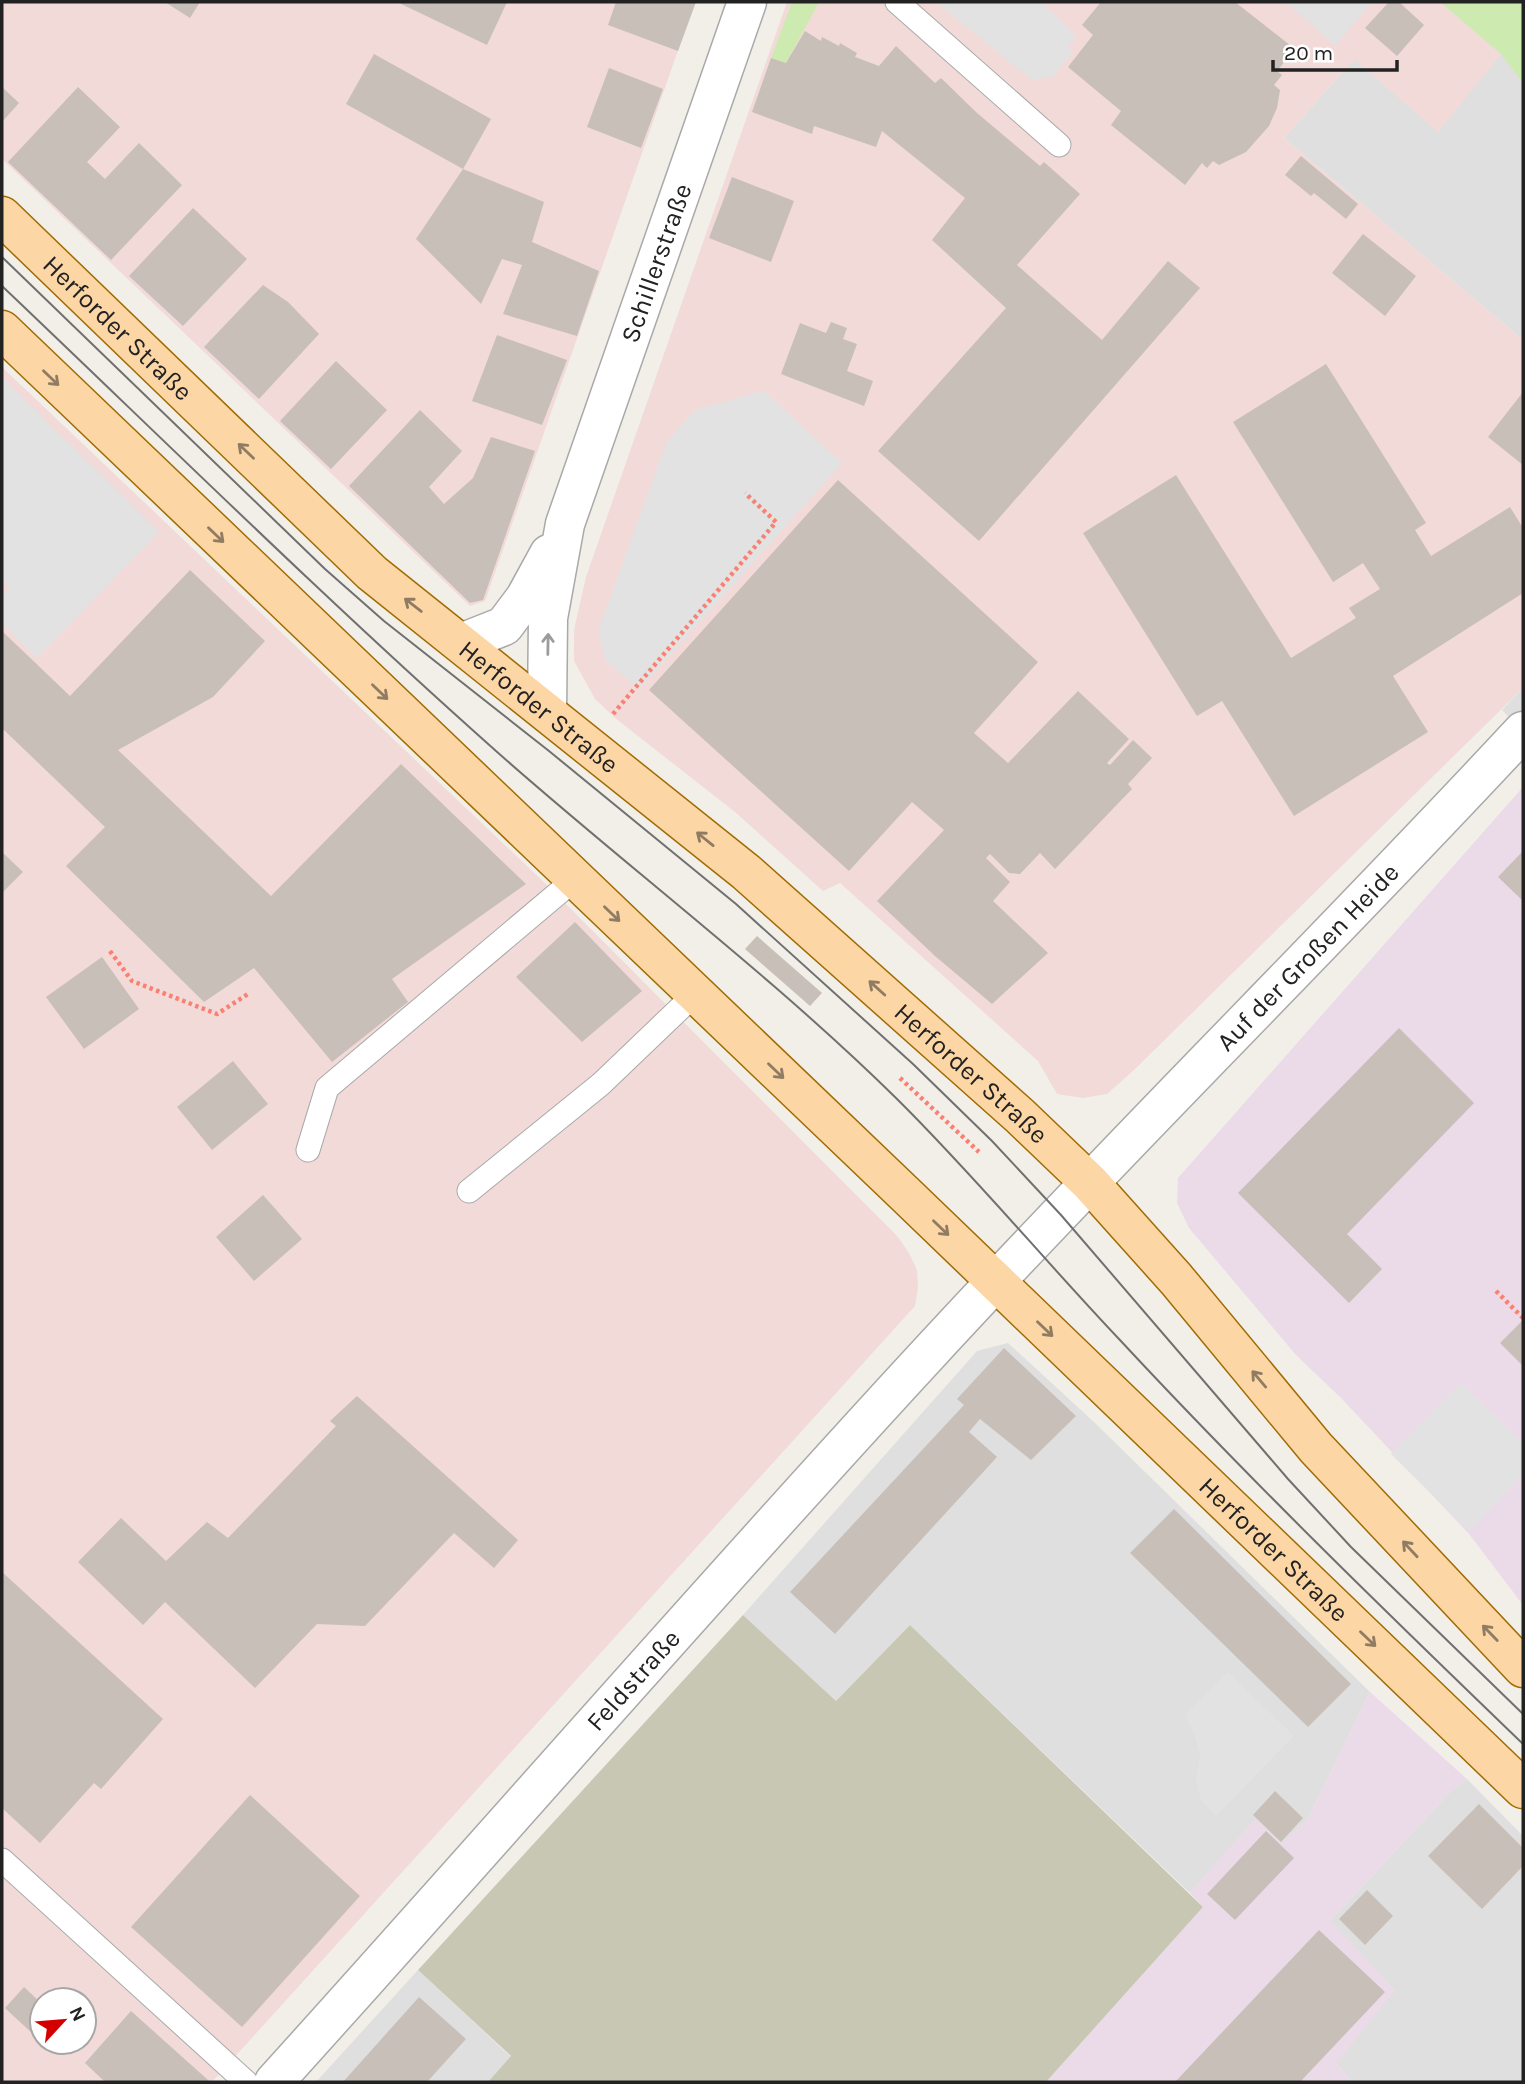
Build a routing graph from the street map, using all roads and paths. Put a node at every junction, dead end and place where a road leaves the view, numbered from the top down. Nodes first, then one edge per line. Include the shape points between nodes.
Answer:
1 (747, 2) edge
2 (897, 2) edge
3 (1059, 145) dead end
4 (2, 216) edge
5 (2, 330) edge
6 (745, 493) dead end
7 (565, 524) junction
8 (461, 643) junction
9 (547, 712) junction
10 (605, 723) dead end
11 (1523, 731) edge
12 (575, 879) junction
13 (110, 951) dead end
14 (248, 994) dead end
15 (695, 994) junction
16 (900, 1078) dead end
17 (308, 1150) dead end
18 (979, 1152) dead end
19 (1090, 1183) junction
20 (469, 1191) dead end
21 (996, 1282) junction
22 (1496, 1291) dead end
23 (1523, 1318) edge
24 (1523, 1668) edge
25 (1523, 1790) edge
26 (2, 1860) edge
27 (246, 2082) edge
28 (274, 2082) edge

1 - 7 street, Schillerstraße
2 - 3 lane
8 -> 4 main road, Herforder Straße via 372,573
5 -> 12 main road, Herforder Straße
6 - 10 path via 776,522
7 - 8 street, Schillerstraße via 525,598 504,626
9 -> 7 street, Schillerstraße via 548,618
8 - 9 main road, Herforder Straße
19 -> 9 main road, Herforder Straße via 746,872
11 - 19 street, Auf der Großen Heide
12 -> 15 main road, Herforder Straße
12 - 17 lane via 327,1088
13 - 14 path via 132,981 217,1014
15 - 20 lane via 601,1084
15 -> 21 main road, Herforder Straße
16 - 18 path
19 - 21 street
24 -> 19 main road, Herforder Straße via 1316,1448 1177,1279
21 -> 25 main road, Herforder Straße
21 - 28 street, Feldstraße
22 - 23 path
26 - 27 lane

